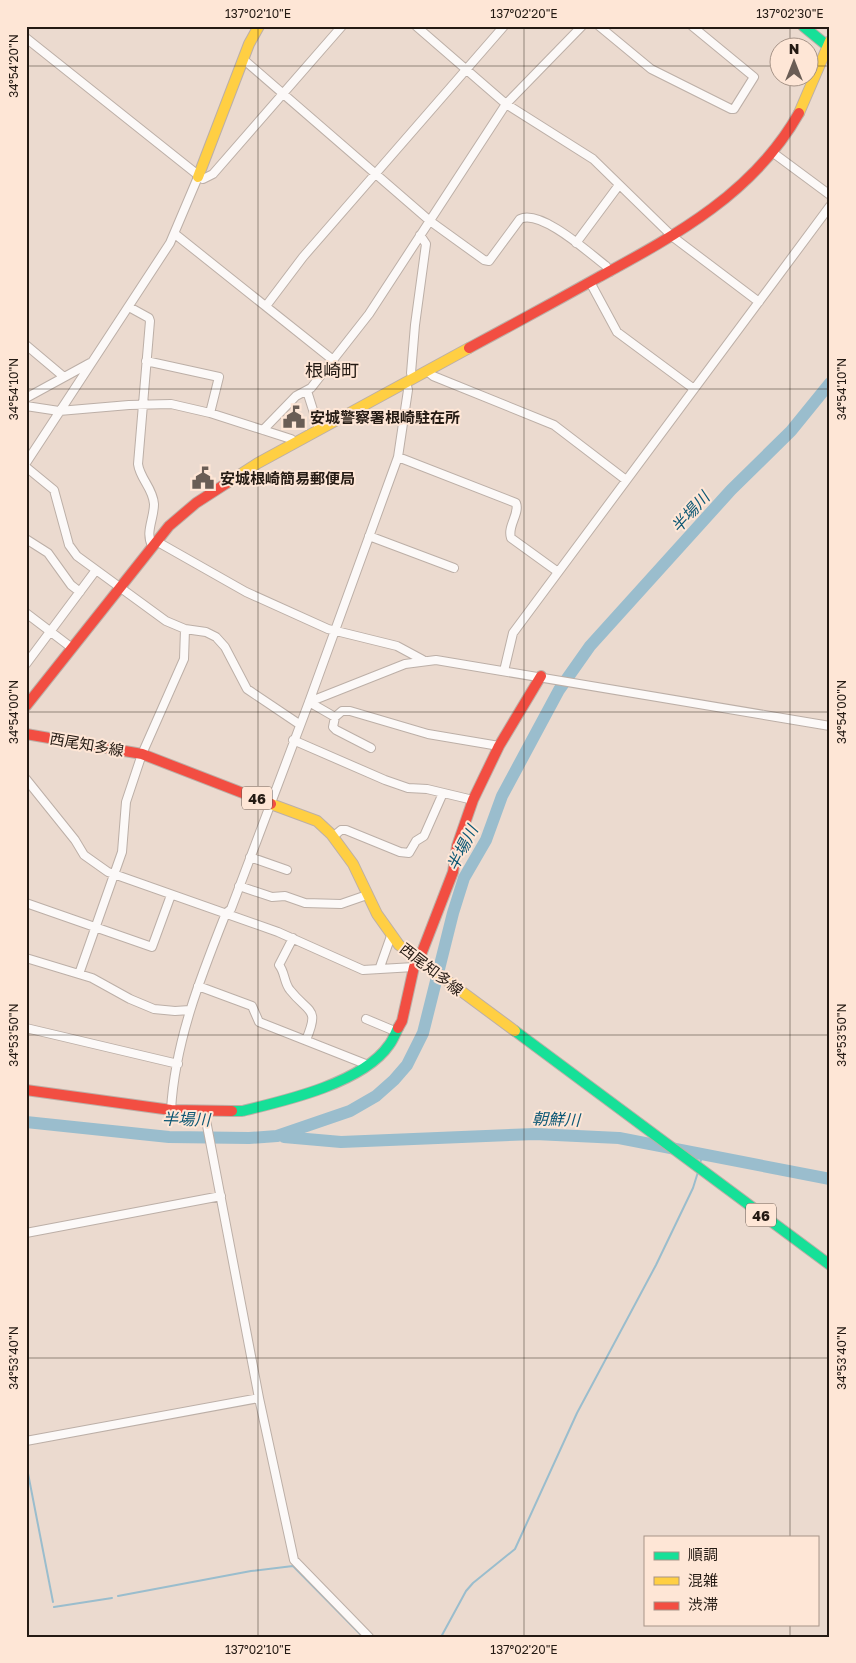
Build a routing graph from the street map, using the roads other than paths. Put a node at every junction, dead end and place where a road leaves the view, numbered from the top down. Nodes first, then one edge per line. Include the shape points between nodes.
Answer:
1 (259, 26) edge
2 (342, 26) edge
3 (504, 26) edge
4 (582, 26) edge
5 (599, 26) edge
6 (692, 26) edge
7 (803, 26) edge
8 (421, 28) edge
9 (26, 38) edge
10 (829, 45) edge
11 (243, 59) junction
12 (466, 70) junction
13 (283, 94) junction
14 (506, 104) junction
15 (772, 152) junction
16 (376, 175) junction
17 (198, 177) junction
18 (619, 185) junction
19 (830, 195) edge
20 (830, 206) edge
21 (430, 220) junction
22 (175, 234) junction
23 (420, 235) junction
24 (673, 237) junction
25 (576, 243) junction
26 (610, 272) junction
27 (590, 282) junction
28 (759, 302) junction
29 (266, 306) junction
30 (129, 307) junction
31 (26, 345) edge
32 (333, 360) junction
33 (146, 361) junction
34 (92, 362) junction
35 (427, 371) junction
36 (64, 377) junction
37 (409, 380) junction
38 (694, 388) junction
39 (307, 390) junction
40 (26, 398) edge
41 (142, 404) junction
42 (26, 406) edge
43 (59, 411) junction
44 (210, 413) junction
45 (320, 429) junction
46 (263, 430) junction
47 (295, 442) junction
48 (398, 457) junction
49 (26, 463) edge
50 (26, 467) edge
51 (626, 480) junction
52 (369, 536) junction
53 (26, 539) edge
54 (154, 544) junction
55 (454, 568) dead end
56 (96, 570) junction
57 (558, 572) junction
58 (120, 587) junction
59 (80, 592) junction
60 (26, 613) edge
61 (185, 629) junction
62 (334, 630) junction
63 (50, 631) junction
64 (72, 648) junction
65 (423, 660) junction
66 (26, 664) edge
67 (504, 671) junction
68 (544, 677) junction
69 (309, 702) junction
70 (26, 706) edge
71 (335, 717) junction
72 (299, 724) junction
73 (830, 726) edge
74 (26, 734) edge
75 (293, 740) junction
76 (498, 746) junction
77 (371, 748) dead end
78 (142, 754) junction
79 (26, 779) edge
80 (443, 793) junction
81 (473, 800) junction
82 (270, 803) junction
83 (334, 835) junction
84 (250, 857) junction
85 (287, 870) dead end
86 (114, 874) junction
87 (240, 886) junction
88 (171, 895) junction
89 (367, 895) junction
90 (26, 903) edge
91 (226, 913) junction
92 (96, 926) junction
93 (391, 936) junction
94 (293, 938) junction
95 (26, 958) edge
96 (416, 964) junction
97 (380, 967) junction
98 (79, 974) junction
99 (198, 986) junction
100 (190, 1010) junction
101 (366, 1019) dead end
102 (26, 1028) edge
103 (397, 1032) junction
104 (306, 1040) junction
105 (178, 1064) junction
106 (368, 1064) junction
107 (26, 1090) edge
108 (172, 1110) junction
109 (204, 1113) junction
110 (221, 1196) junction
111 (26, 1233) edge
112 (830, 1265) edge
113 (259, 1398) junction
114 (26, 1441) edge
115 (369, 1637) edge

1 - 11 street
2 - 13 street
3 - 12 street
4 - 14 street
5 - 6 street via 652,69 734,109 754,77
7 - 10 street
8 - 12 street
9 - 17 street
10 - 15 street via 802,107
11 - 13 street
11 - 17 street
12 - 14 street
12 - 16 street
13 - 16 street
13 - 17 street via 213,174 207,179
14 - 18 street via 588,156
14 - 21 street
15 - 19 street
15 - 24 street via 721,203
16 - 21 street
16 - 29 street via 303,257
17 - 22 street
18 - 24 street
18 - 25 street
20 - 28 street
21 - 23 street
21 - 25 street via 486,261 525,217 554,227
22 - 29 street
22 - 30 street
23 - 32 street via 369,314
23 - 37 street via 426,244
24 - 26 street
24 - 28 street
25 - 26 street
26 - 27 street
27 - 35 street
27 - 38 street via 617,332
28 - 38 street
29 - 32 street
30 - 33 street via 150,321
30 - 34 street
31 - 36 street
32 - 39 street
33 - 41 street
33 - 44 street via 219,377
34 - 36 street
34 - 43 street
35 - 37 street
35 - 51 street via 554,425
36 - 40 street
37 - 45 street
37 - 48 street
38 - 51 street
39 - 45 street
39 - 46 street via 296,396
41 - 43 street
41 - 44 street via 171,404
41 - 54 street via 138,464 152,494 153,515 148,534
42 - 43 street
43 - 49 street
44 - 46 street
45 - 47 street
46 - 47 street
47 - 54 street via 206,496 184,512
48 - 52 street
48 - 57 street via 516,503 518,507 511,538
50 - 56 street via 54,490 72,550
51 - 57 street
52 - 55 street
52 - 62 street
53 - 59 street via 48,554
54 - 58 street
54 - 62 street via 246,592
56 - 58 street
56 - 59 street
57 - 67 street via 511,636
58 - 61 street via 150,611
58 - 64 street
59 - 63 street
60 - 63 street
61 - 72 street via 216,637 225,647 247,689
61 - 78 street via 184,659
62 - 65 street via 397,646
62 - 69 street
63 - 64 street
63 - 66 street
64 - 70 street
65 - 67 street
65 - 69 street
67 - 68 street
68 - 73 street
68 - 76 street
69 - 71 street
69 - 72 street
71 - 76 street via 350,711 428,734
71 - 77 street via 336,730
72 - 75 street
74 - 78 street, 西尾知多線 / 46
75 - 80 street via 385,780 408,788
75 - 82 street
76 - 81 street
78 - 82 street, 西尾知多線 / 46
78 - 86 street via 126,802 122,852
79 - 86 street via 84,855
80 - 81 street
80 - 83 street via 424,836 416,841 409,853 346,830
81 - 96 street via 457,846 453,872
82 - 83 street, 西尾知多線 / 46 via 317,821
82 - 84 street
83 - 89 street, 西尾知多線 / 46 via 348,852
84 - 85 street
84 - 87 street
86 - 88 street
86 - 92 street
87 - 89 street via 304,903 341,904
87 - 91 street via 231,909
88 - 91 street
88 - 92 street via 152,947
89 - 93 street, 西尾知多線 / 46
90 - 92 street
91 - 94 street
91 - 99 street
92 - 98 street
93 - 96 street, 西尾知多線 / 46
93 - 97 street
94 - 97 street via 363,970
94 - 104 street via 279,965 290,990 313,1015 314,1022
95 - 98 street
96 - 97 street
96 - 103 street
96 - 112 street, 西尾知多線 / 46 via 428,967
98 - 100 street via 154,1009
99 - 100 street
99 - 104 street via 252,1006 259,1022
100 - 105 street
101 - 103 street
102 - 105 street
103 - 106 street via 383,1052
104 - 106 street
105 - 108 street via 172,1089
106 - 109 street via 328,1086 289,1100 242,1111
107 - 108 street
108 - 109 street
109 - 110 street
110 - 111 street
110 - 113 street
113 - 114 street
113 - 115 street via 294,1560

